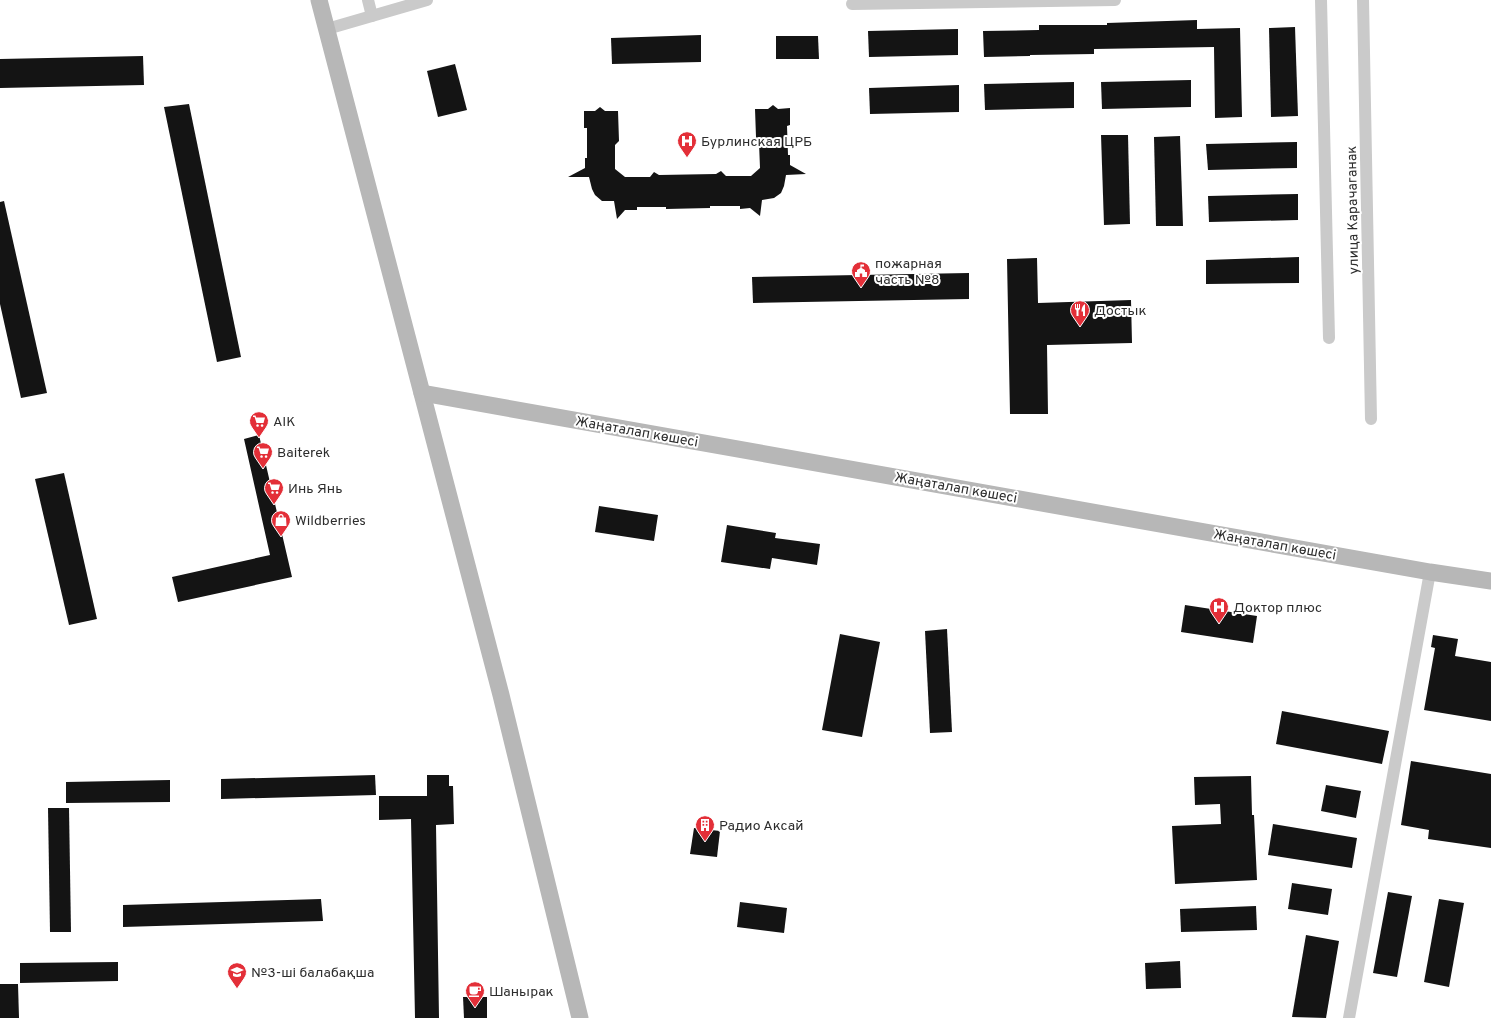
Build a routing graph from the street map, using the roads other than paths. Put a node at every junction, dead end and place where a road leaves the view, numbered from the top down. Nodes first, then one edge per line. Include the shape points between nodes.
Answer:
1 (319, 0) edge
2 (368, 0) edge
3 (427, 0) edge
4 (1115, 0) edge
5 (1321, 0) edge
6 (1363, 0) edge
7 (852, 4) dead end
8 (372, 16) junction
9 (327, 29) junction
10 (1329, 338) dead end
11 (422, 393) junction
12 (1371, 419) dead end
13 (1430, 572) junction
14 (1491, 581) edge
15 (580, 1018) edge
16 (1349, 1018) edge

1 - 9 main road
2 - 8 street
3 - 8 street
4 - 7 street
5 - 10 street
6 - 12 street, улица Карачаганак
8 - 9 street
9 - 11 main road
11 - 13 main road, Жаңаталап көшесі
11 - 15 main road via 501,695
13 - 14 main road, Жаңаталап көшесі
13 - 16 street

